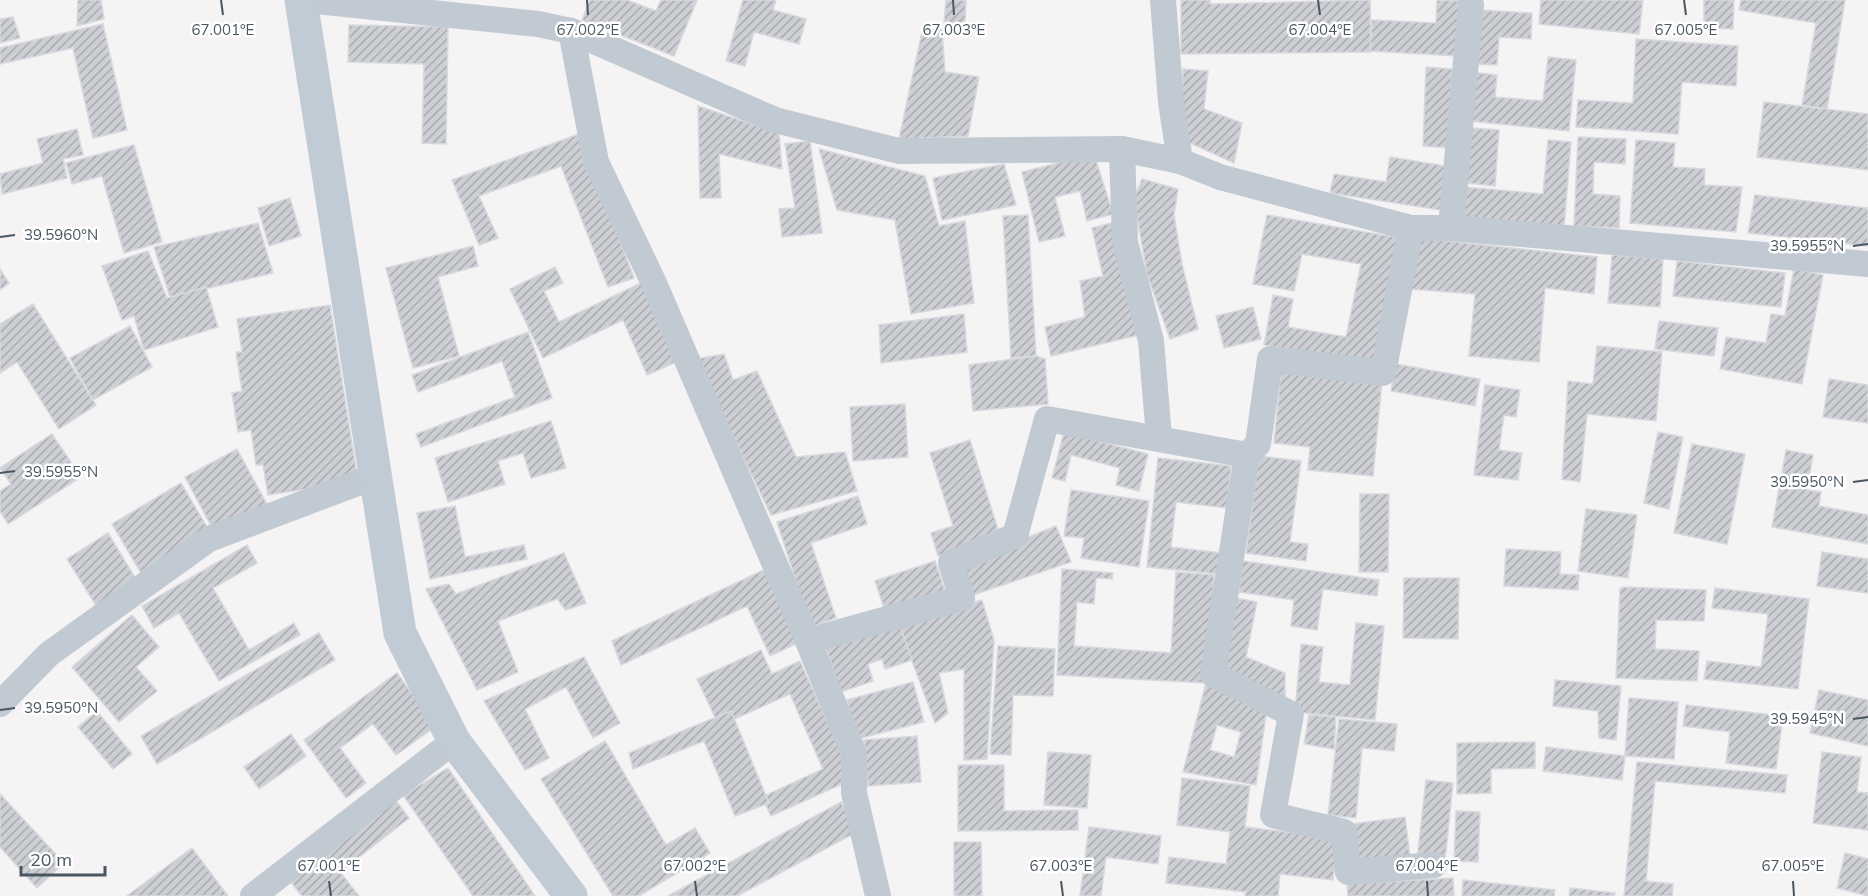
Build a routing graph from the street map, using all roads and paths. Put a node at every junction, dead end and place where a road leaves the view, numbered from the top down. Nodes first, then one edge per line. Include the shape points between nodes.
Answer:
1 (300, 0) edge
2 (307, 0) edge
3 (1163, 0) edge
4 (1471, 4) dead end
5 (571, 31) junction
6 (1122, 149) junction
7 (1180, 161) junction
8 (1411, 228) junction
9 (1451, 228) junction
10 (1868, 264) edge
11 (1159, 437) junction
12 (1247, 455) junction
13 (376, 476) junction
14 (808, 641) junction
15 (0, 704) edge
16 (454, 741) junction
17 (1434, 865) dead end
18 (253, 896) edge
19 (571, 896) edge
20 (878, 896) edge

1 - 13 main road
2 - 5 street via 538,24
3 - 7 street
4 - 9 street
5 - 6 street via 775,120 899,152
5 - 14 street via 596,162 658,292
6 - 7 street
6 - 11 street via 1125,242 1151,341
7 - 8 street via 1220,177
8 - 9 street
8 - 12 street via 1383,374 1270,359 1258,444
9 - 10 street
11 - 12 street
11 - 14 street via 1047,419 1015,536 951,563 962,598
12 - 17 street via 1213,674 1291,714 1273,815 1344,832 1347,872
13 - 15 street via 209,539 49,654
13 - 16 main road via 400,633
14 - 20 street via 854,754 854,793
16 - 18 street
16 - 19 main road

